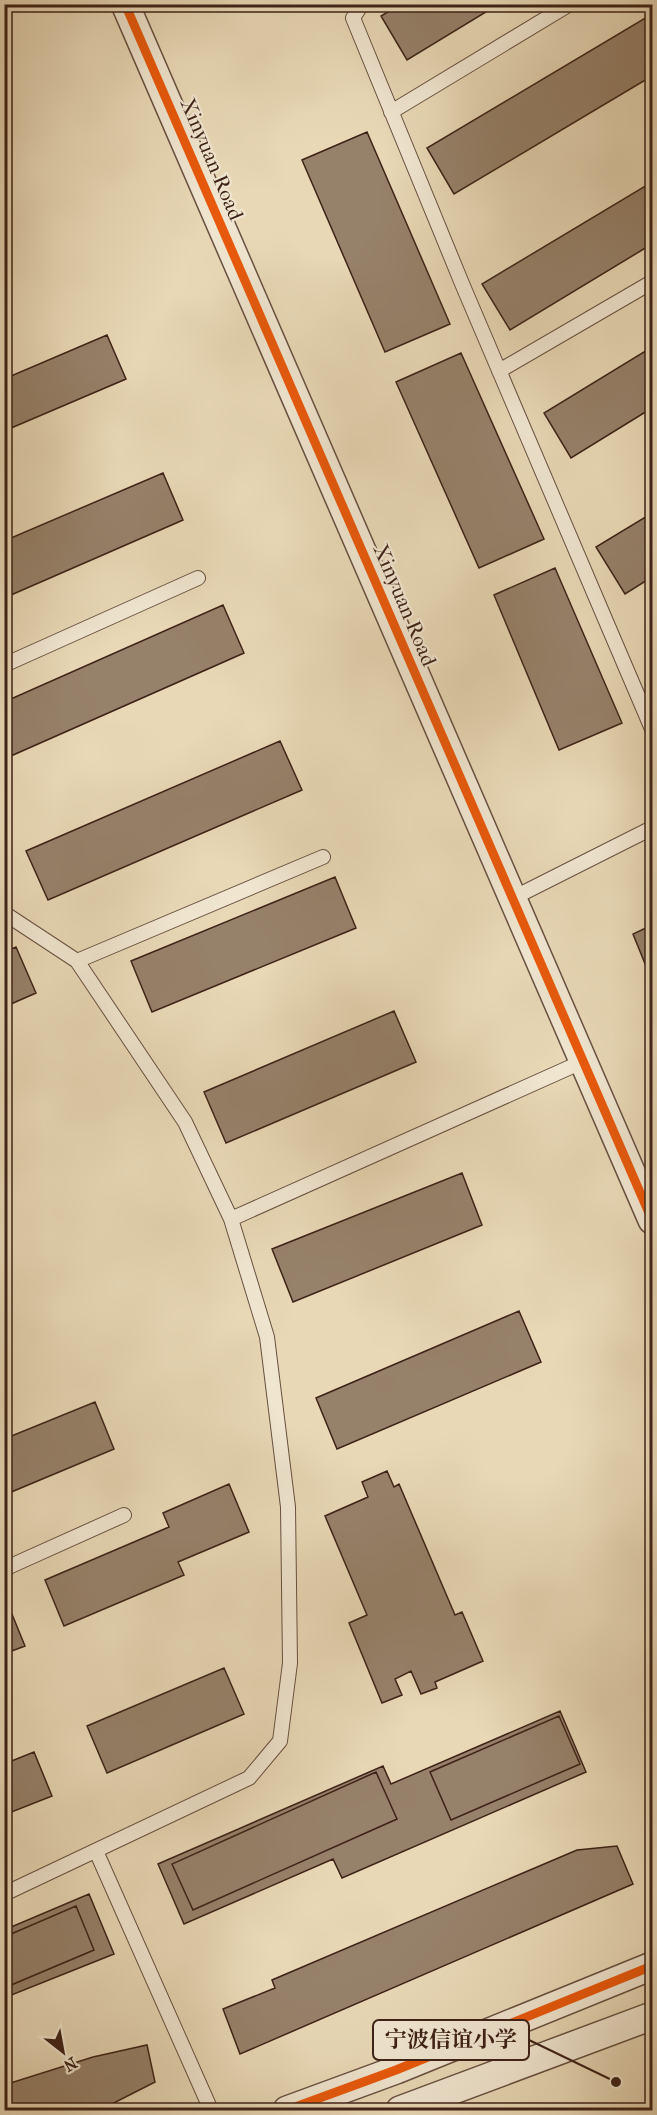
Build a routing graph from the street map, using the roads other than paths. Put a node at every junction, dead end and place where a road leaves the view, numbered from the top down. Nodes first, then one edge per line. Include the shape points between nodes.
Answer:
1 (125, 4) edge
2 (362, 4) edge
3 (570, 4) edge
4 (391, 112) junction
5 (652, 282) edge
6 (499, 370) junction
7 (198, 578) dead end
8 (4, 665) edge
9 (652, 729) edge
10 (652, 828) edge
11 (323, 857) dead end
12 (513, 898) junction
13 (4, 913) edge
14 (77, 961) junction
15 (584, 1061) junction
16 (231, 1219) junction
17 (652, 1220) edge
18 (124, 1515) dead end
19 (4, 1569) edge
20 (96, 1851) junction
21 (4, 1893) edge
22 (652, 1966) edge
23 (652, 2016) edge
24 (211, 2110) edge
25 (286, 2110) edge
26 (400, 2110) edge

1 - 12 street, Xinyuan Road
2 - 4 lane via 353,18
3 - 4 lane
4 - 6 lane
5 - 6 lane
6 - 9 lane
7 - 8 lane
10 - 12 lane
11 - 14 lane
12 - 15 street, Xinyuan Road
13 - 14 lane
14 - 16 lane via 185,1122
15 - 16 lane
15 - 17 street, Xinyuan Road
16 - 20 lane via 267,1337 288,1507 290,1663 280,1741 249,1778
18 - 19 lane
20 - 21 lane
20 - 24 lane
22 - 25 street via 396,2070
23 - 26 street

